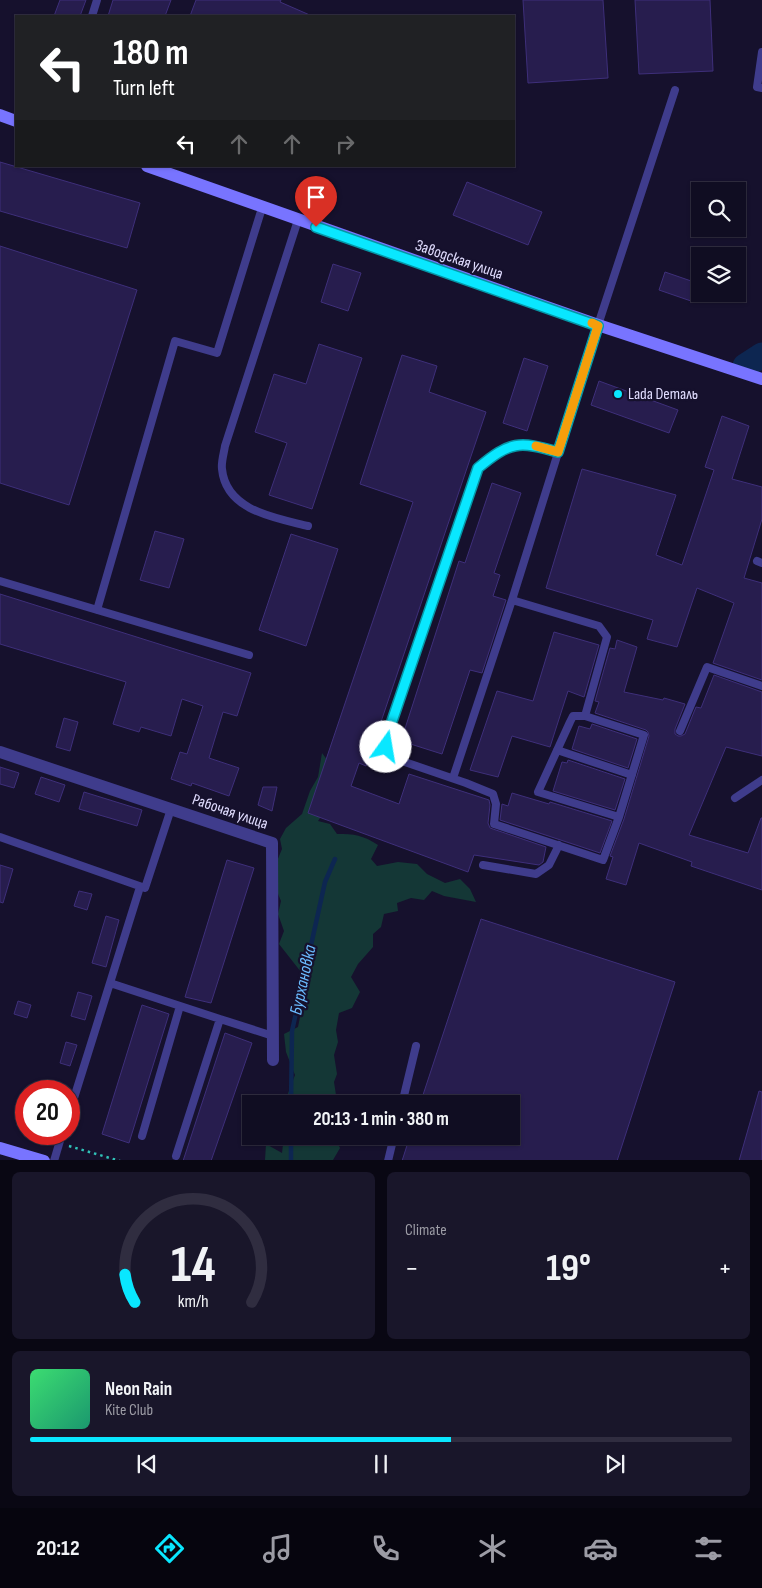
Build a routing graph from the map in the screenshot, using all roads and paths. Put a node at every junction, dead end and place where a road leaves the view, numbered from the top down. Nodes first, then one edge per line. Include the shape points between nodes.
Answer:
1 (97, 0) edge
2 (92, 15) edge
3 (762, 52) edge
4 (762, 88) edge
5 (675, 90) dead end
6 (0, 115) edge
7 (15, 120) edge
8 (150, 167) edge
9 (262, 208) junction
10 (298, 220) junction
11 (598, 326) junction
12 (762, 379) edge
13 (558, 452) junction
14 (308, 526) dead end
15 (0, 581) edge
16 (512, 600) junction
17 (96, 610) junction
18 (249, 655) dead end
19 (762, 686) edge
20 (585, 716) junction
21 (680, 732) dead end
22 (558, 750) junction
23 (0, 752) edge
24 (632, 775) junction
25 (453, 778) junction
26 (762, 780) edge
27 (735, 798) dead end
28 (171, 809) junction
29 (619, 817) junction
30 (0, 837) edge
31 (559, 845) junction
32 (483, 864) dead end
33 (140, 886) junction
34 (110, 984) junction
35 (180, 1006) junction
36 (220, 1019) junction
37 (273, 1036) junction
38 (416, 1046) dead end
39 (273, 1060) dead end
40 (80, 1080) edge
41 (404, 1095) edge
42 (142, 1136) dead end
43 (59, 1145) edge
44 (63, 1145) edge
45 (392, 1145) edge
46 (0, 1148) edge
47 (176, 1156) dead end
48 (44, 1160) edge
49 (54, 1160) edge
50 (120, 1160) edge
51 (388, 1160) edge

1 - 2 lane
3 - 4 lane via 757,87
5 - 11 lane
6 - 7 street
8 - 9 street, Заводская улица
9 - 10 street, Заводская улица
9 - 17 lane via 217,353 175,341
10 - 11 street, Заводская улица
10 - 14 lane via 225,446 222,469 226,488 239,502 265,515
11 - 12 street, Заводская улица
11 - 13 lane
13 - 16 lane
13 - 25 lane via 533,445 509,446 478,468 390,727 386,747 396,758
15 - 17 lane
16 - 20 lane via 599,626 603,630 606,644
16 - 25 lane
17 - 18 lane
19 - 21 lane via 706,667
20 - 22 lane via 573,716
20 - 24 lane via 644,735
22 - 24 lane
22 - 29 lane via 538,792
23 - 28 street, Рабочая улица
24 - 29 lane
25 - 31 lane via 493,794 496,804 494,824
26 - 27 lane
28 - 33 lane via 145,888
28 - 37 street, Рабочая улица via 272,843
29 - 31 lane via 603,860
30 - 33 lane
31 - 32 lane via 549,865 536,874
33 - 34 lane
34 - 35 lane
34 - 40 lane
35 - 36 lane
35 - 42 lane
36 - 37 lane
36 - 47 lane
37 - 39 street, Рабочая улица
38 - 41 lane
43 - 49 lane
44 - 50 path
45 - 51 lane
46 - 48 street

